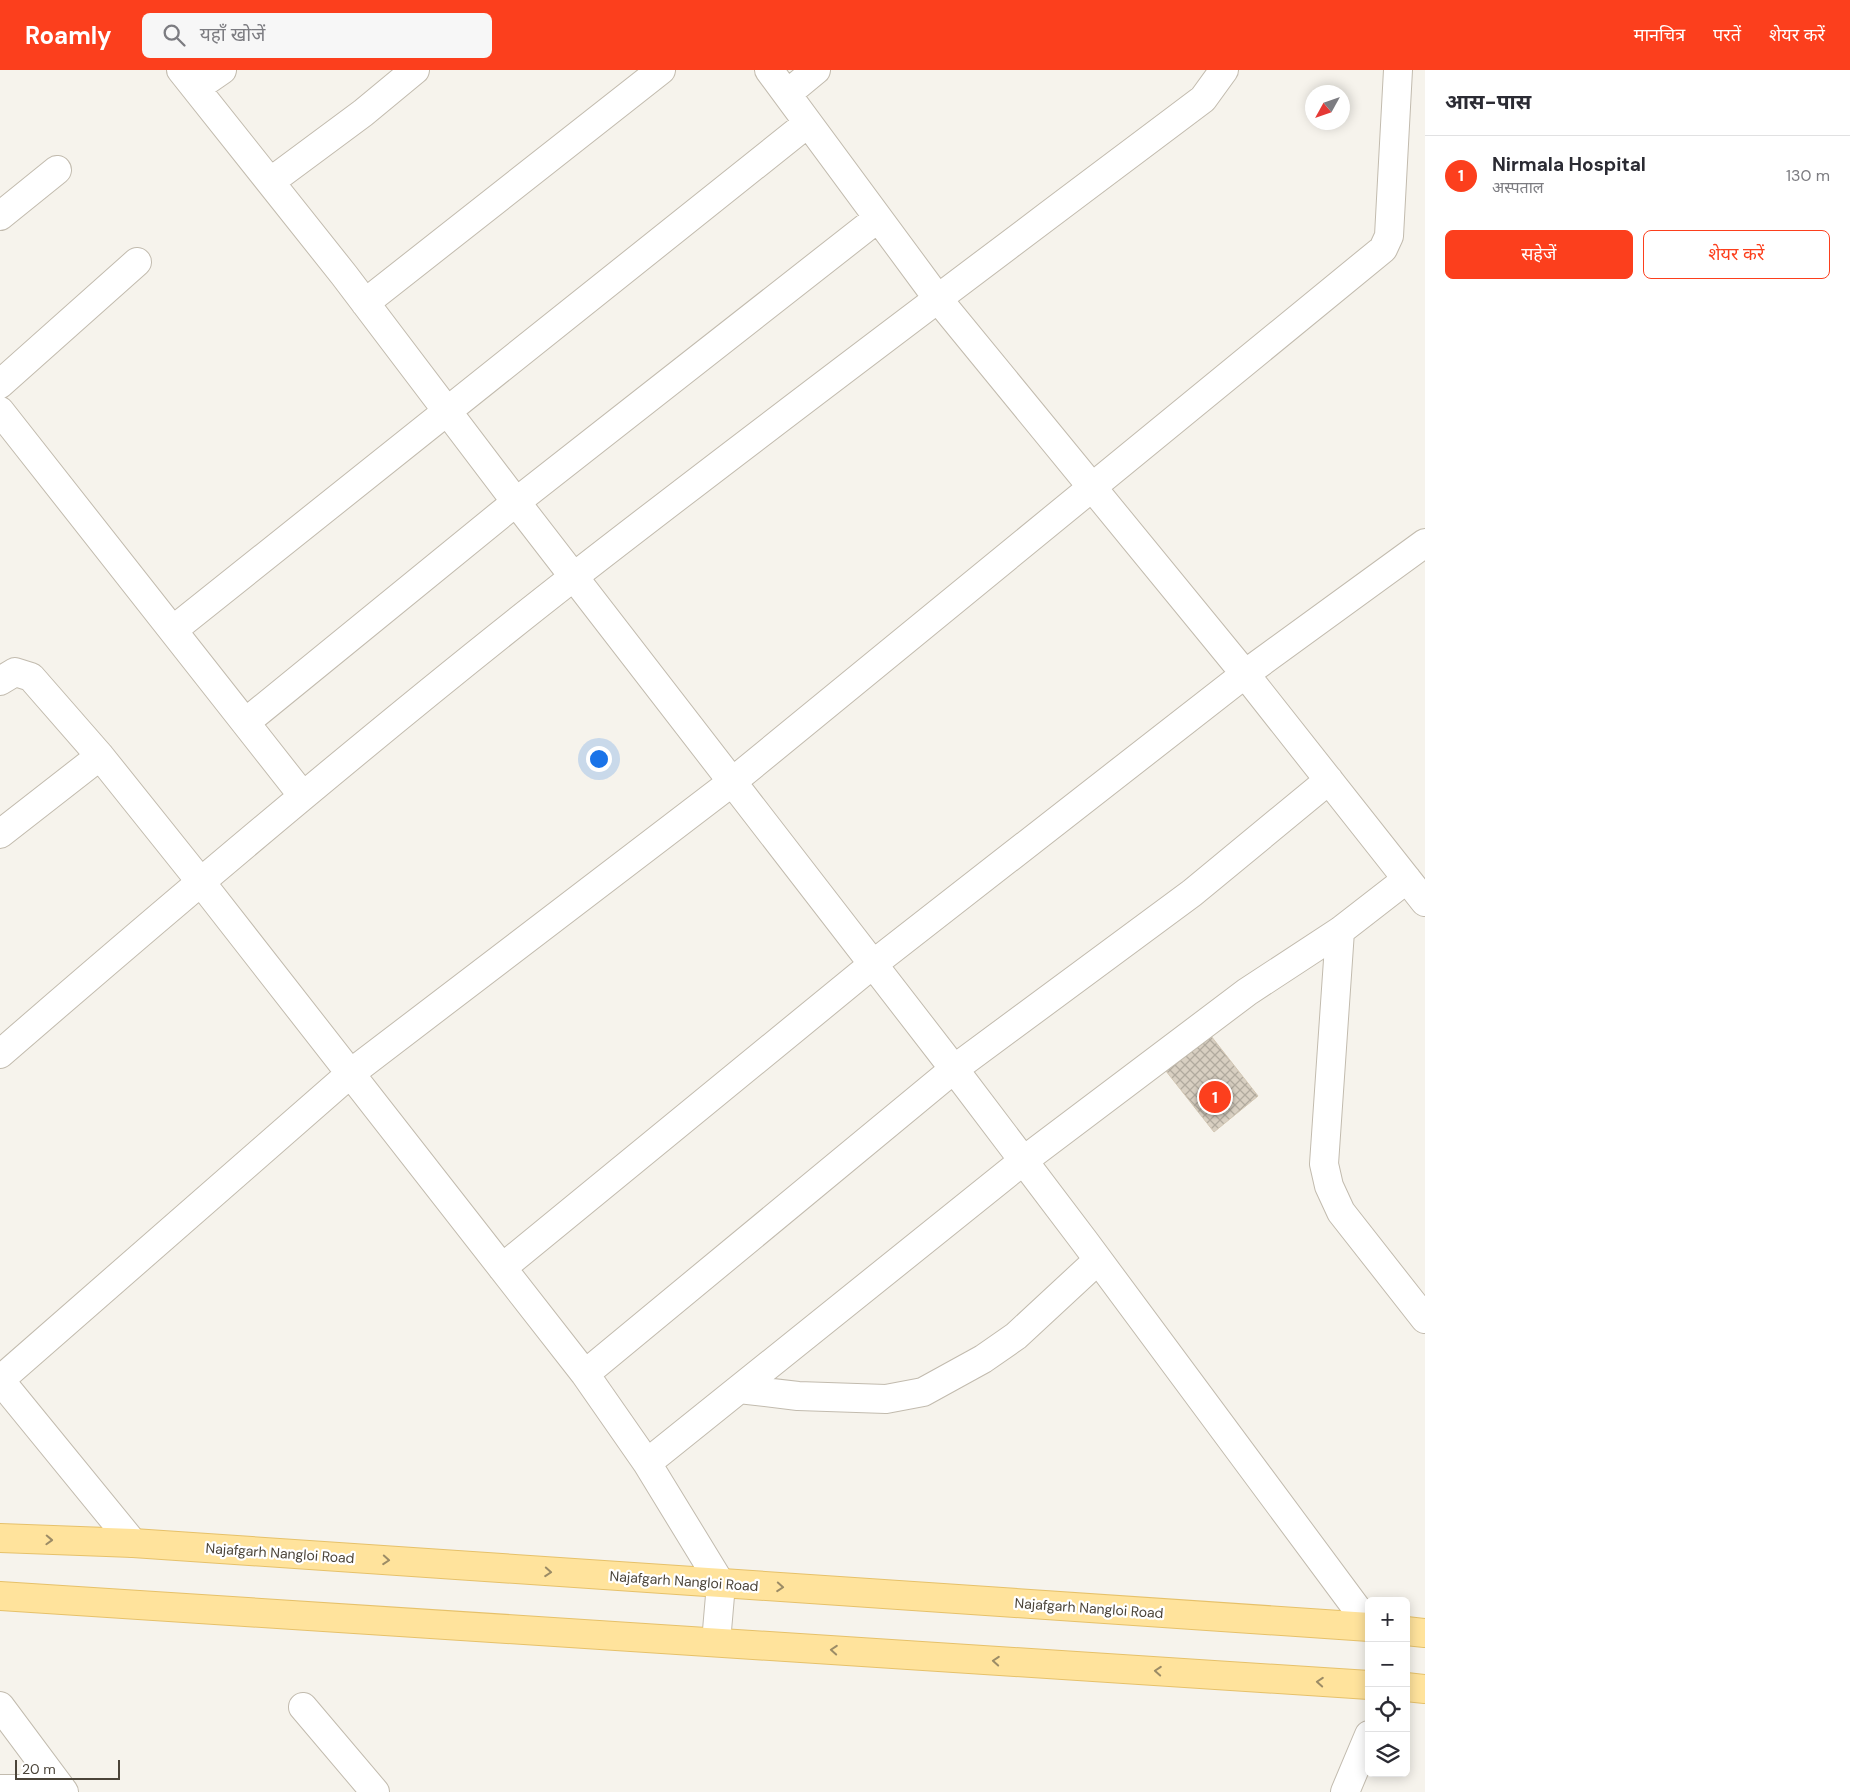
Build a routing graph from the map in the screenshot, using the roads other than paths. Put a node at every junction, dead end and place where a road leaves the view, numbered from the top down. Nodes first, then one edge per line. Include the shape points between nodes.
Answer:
1 (222, 70) edge
2 (415, 70) edge
3 (661, 70) edge
4 (769, 70) edge
5 (816, 70) edge
6 (1224, 70) edge
7 (1398, 70) edge
8 (189, 79) edge
9 (787, 94) junction
10 (808, 124) junction
11 (57, 170) dead end
12 (270, 182) junction
13 (0, 216) edge
14 (878, 218) junction
15 (137, 262) dead end
16 (938, 299) junction
17 (365, 303) junction
18 (0, 384) edge
19 (0, 411) edge
20 (447, 411) junction
21 (1094, 487) junction
22 (516, 502) junction
23 (1425, 543) edge
24 (574, 577) junction
25 (173, 630) junction
26 (1245, 674) junction
27 (0, 681) edge
28 (246, 722) junction
29 (100, 756) junction
30 (1329, 780) junction
31 (732, 782) junction
32 (303, 796) junction
33 (0, 834) edge
34 (1407, 879) junction
35 (200, 881) junction
36 (1425, 902) edge
37 (1340, 931) junction
38 (872, 965) junction
39 (0, 1054) edge
40 (954, 1070) junction
41 (351, 1073) junction
42 (1023, 1161) junction
43 (1098, 1260) junction
44 (502, 1268) junction
45 (1425, 1319) edge
46 (585, 1374) junction
47 (0, 1380) edge
48 (739, 1389) junction
49 (647, 1463) junction
50 (0, 1538) edge
51 (133, 1543) junction
52 (721, 1584) junction
53 (0, 1596) edge
54 (1365, 1621) edge
55 (1365, 1626) edge
56 (1410, 1631) edge
57 (1425, 1633) edge
58 (716, 1642) junction
59 (1365, 1685) edge
60 (1410, 1688) edge
61 (1425, 1689) edge
62 (0, 1706) edge
63 (302, 1707) dead end
64 (1365, 1744) edge
65 (0, 1789) edge
66 (62, 1791) edge
67 (375, 1792) edge
68 (1345, 1792) edge

1 - 8 street
2 - 12 street
3 - 17 street
4 - 9 street
5 - 9 street
6 - 16 street via 1203,99
7 - 21 street via 1389,236 1383,249
8 - 12 street
9 - 10 street
10 - 14 street
10 - 20 street
11 - 13 street
12 - 17 street
14 - 16 street
14 - 22 street
15 - 18 street
16 - 21 street
16 - 24 street
17 - 20 street
19 - 25 street
20 - 22 street
20 - 25 street
21 - 26 street
21 - 31 street
22 - 24 street
22 - 28 street
23 - 26 street
24 - 31 street
24 - 32 street
25 - 28 street
26 - 30 street
26 - 38 street
27 - 29 street via 15,672 31,677
28 - 32 street
29 - 33 street
29 - 35 street
30 - 34 street
30 - 40 street via 1192,893
31 - 38 street
31 - 41 street
32 - 35 street
34 - 36 street
34 - 37 street
35 - 39 street
35 - 41 street
37 - 42 street via 1247,992
37 - 45 street via 1324,1164 1329,1186 1341,1212
38 - 40 street
38 - 44 street
40 - 42 street
40 - 46 street
41 - 44 street
41 - 47 street
42 - 43 street
42 - 48 street
43 - 48 street via 1016,1336 923,1392 886,1399 798,1396
43 - 54 street
44 - 46 street
46 - 49 street
47 - 51 street
48 - 49 street
49 - 52 street
50 -> 51 main road, Najafgarh Nangloi Road
51 -> 52 main road, Najafgarh Nangloi Road
52 -> 55 main road, Najafgarh Nangloi Road
52 - 58 street
53 - 58 main road
56 - 57 main road
59 -> 58 main road
60 - 61 main road
62 - 66 street
63 - 67 street
64 - 68 street
65 - 66 street

